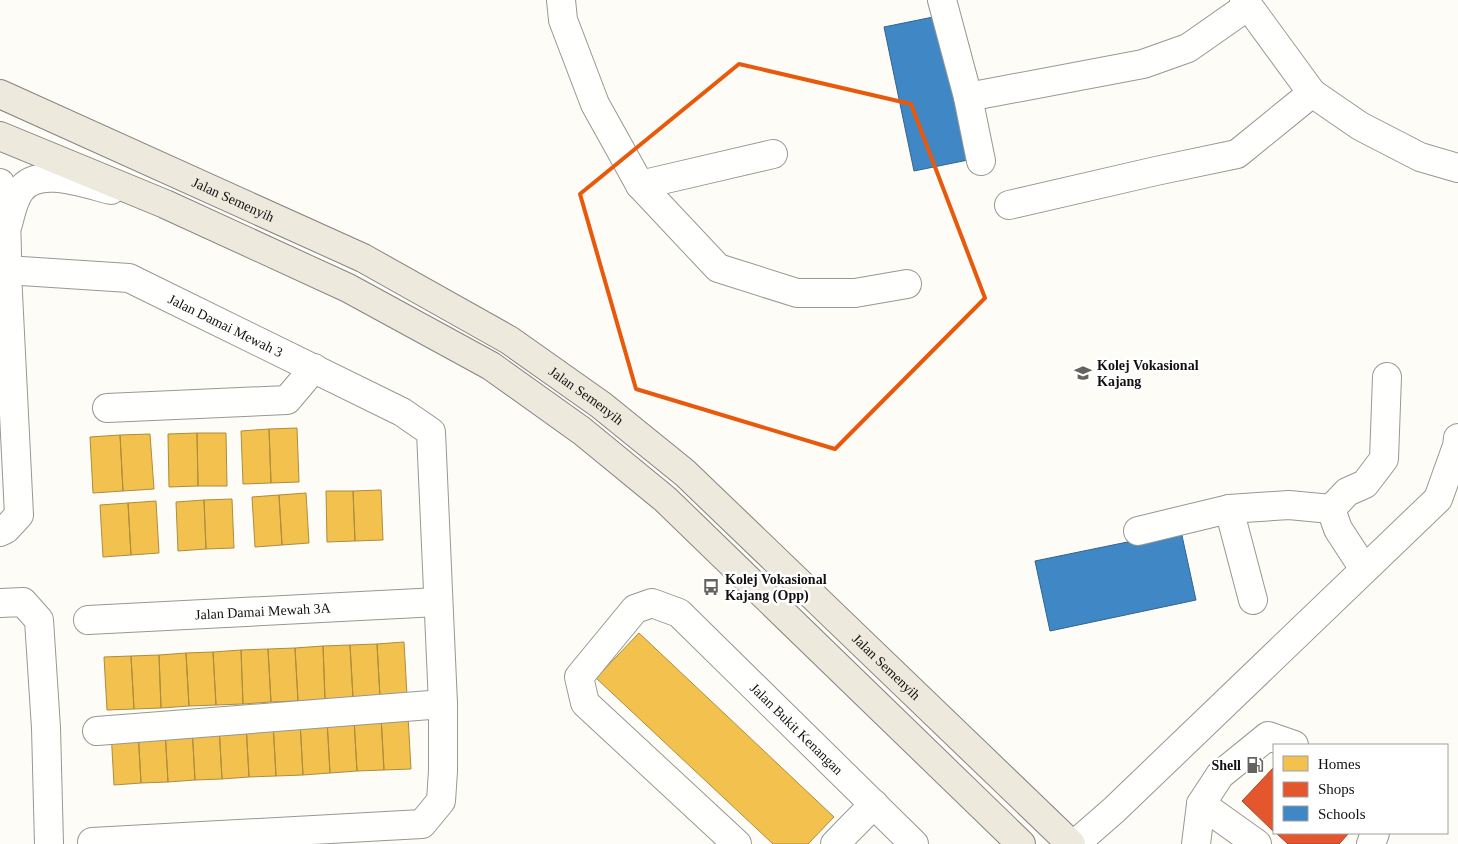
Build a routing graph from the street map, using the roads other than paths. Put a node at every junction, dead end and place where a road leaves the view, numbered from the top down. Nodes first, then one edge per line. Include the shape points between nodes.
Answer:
1 (561, 0) edge
2 (942, 0) edge
3 (1246, 3) edge
4 (1312, 93) junction
5 (0, 94) edge
6 (968, 97) junction
7 (0, 136) edge
8 (773, 154) dead end
9 (981, 161) dead end
10 (1458, 168) edge
11 (0, 183) edge
12 (640, 185) junction
13 (165, 204) junction
14 (1009, 205) dead end
15 (3, 227) edge
16 (907, 284) dead end
17 (5, 287) edge
18 (314, 368) junction
19 (1387, 376) dead end
20 (107, 408) dead end
21 (7, 413) edge
22 (1458, 438) edge
23 (1229, 509) junction
24 (1331, 509) junction
25 (9, 524) edge
26 (1138, 531) dead end
27 (1364, 569) junction
28 (1253, 600) dead end
29 (438, 602) junction
30 (0, 603) edge
31 (88, 620) dead end
32 (443, 704) junction
33 (97, 732) dead end
34 (1291, 744) edge
35 (874, 804) junction
36 (1201, 804) junction
37 (92, 842) dead end
38 (49, 844) edge
39 (737, 844) edge
40 (835, 844) edge
41 (914, 844) edge
42 (1021, 844) edge
43 (1071, 844) edge
44 (1076, 844) edge
45 (1196, 844) edge
46 (1257, 844) edge

1 - 12 street via 563,20 595,104
2 - 6 street
3 - 4 street
3 - 6 street via 1188,48 1143,64
4 - 10 street via 1360,126 1420,156
4 - 14 street via 1237,154
5 - 43 main road, Jalan Semenyih via 363,258 517,345 601,405 685,473
6 - 9 street
7 - 13 main road
8 - 12 street
11 - 15 street
12 - 16 street via 718,268 797,293 854,293
13 - 15 street via 74,181 37,178 20,192
13 - 42 main road via 356,293 491,366 582,431 665,498
15 - 17 street
17 - 18 street, Jalan Damai Mewah 3 via 130,278
17 - 21 street
18 - 20 street via 287,400
18 - 29 street, Jalan Damai Mewah 3 via 402,412 431,432
19 - 24 street via 1384,458 1365,484 1346,492
21 - 25 street
22 - 27 street via 1438,498
23 - 24 street via 1289,505
23 - 26 street
23 - 28 street
24 - 27 street via 1338,529
27 - 44 street
29 - 31 street, Jalan Damai Mewah 3A
29 - 32 street
30 - 38 street via 23,602 39,620
32 - 33 street
32 - 37 street via 441,801 422,824
34 - 36 street via 1268,736 1220,775
35 - 39 street, Jalan Bukit Kenangan via 680,613 652,603 635,610 578,677 585,703
35 - 40 street
35 - 41 street, Jalan Bukit Kenangan
36 - 45 street
36 - 46 street

